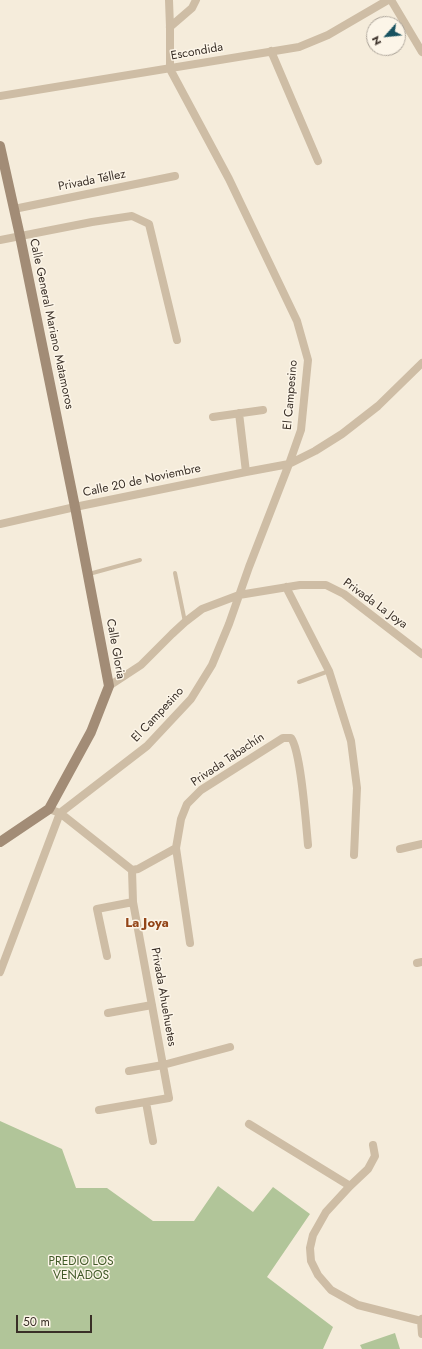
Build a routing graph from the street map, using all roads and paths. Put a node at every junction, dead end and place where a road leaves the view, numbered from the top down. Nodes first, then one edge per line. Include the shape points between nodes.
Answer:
1 (169, 0) edge
2 (196, 0) edge
3 (389, 0) edge
4 (170, 27) junction
5 (272, 51) junction
6 (422, 52) edge
7 (170, 69) junction
8 (0, 96) edge
9 (0, 146) edge
10 (318, 161) dead end
11 (175, 176) dead end
12 (14, 209) junction
13 (20, 236) junction
14 (0, 240) edge
15 (177, 340) dead end
16 (422, 363) edge
17 (263, 410) dead end
18 (239, 413) junction
19 (213, 417) dead end
20 (289, 464) junction
21 (246, 472) junction
22 (75, 507) junction
23 (0, 524) edge
24 (140, 560) dead end
25 (175, 573) dead end
26 (87, 575) junction
27 (286, 587) junction
28 (239, 595) junction
29 (185, 622) junction
30 (422, 654) edge
31 (328, 671) junction
32 (299, 682) dead end
33 (109, 686) junction
34 (49, 809) junction
35 (60, 813) junction
36 (0, 842) edge
37 (422, 844) edge
38 (308, 845) dead end
39 (176, 848) junction
40 (400, 849) dead end
41 (354, 856) dead end
42 (132, 870) junction
43 (133, 902) junction
44 (190, 943) dead end
45 (108, 956) dead end
46 (0, 972) edge
47 (152, 1005) junction
48 (108, 1013) dead end
49 (230, 1048) dead end
50 (163, 1065) junction
51 (129, 1071) dead end
52 (146, 1102) junction
53 (99, 1110) dead end
54 (249, 1124) dead end
55 (153, 1141) dead end
56 (374, 1144) dead end
57 (350, 1186) junction
58 (421, 1320) edge
59 (422, 1334) edge

1 - 4 street, El Campesino
2 - 4 street via 192,8
3 - 5 street, Escondida via 328,35 299,47
3 - 6 street
4 - 7 street, El Campesino
5 - 7 street, Escondida
5 - 10 street
7 - 8 street, Escondida
7 - 20 street, El Campesino via 229,178 297,321 308,360 301,430
9 - 12 main road, Calle General Mariano Matamoros
11 - 12 street, Privada Téllez
12 - 13 main road, Calle General Mariano Matamoros
13 - 14 street
13 - 15 street via 132,216 149,224
13 - 22 main road, Calle General Mariano Matamoros
16 - 20 street, Calle 20 de Noviembre via 366,416 315,451
17 - 18 street
18 - 19 street
18 - 21 street
20 - 21 street, Calle 20 de Noviembre
20 - 28 street, El Campesino
21 - 22 street, Calle 20 de Noviembre
22 - 23 street, Calle 20 de Noviembre
22 - 26 main road, Calle Gloria
24 - 26 lane
25 - 29 lane
26 - 33 main road, Calle Gloria
27 - 28 street, Privada La Joya
27 - 30 street, Privada La Joya via 326,585 344,594
27 - 31 street
28 - 29 street, Privada La Joya via 202,609
28 - 35 street, El Campesino via 212,665 191,699 147,746
29 - 33 street, Privada La Joya via 141,665
31 - 32 lane
31 - 41 street via 351,741 357,788
33 - 34 main road, Calle Gloria via 91,732
34 - 35 street
34 - 36 main road
35 - 42 street
35 - 46 street
37 - 40 street
38 - 39 street, Privada Tabachín via 298,757 291,738 283,738 201,790 188,804 181,819
39 - 42 street
39 - 44 street, Privada Tabachín
42 - 43 street, Privada Ahuehuetes
43 - 45 street via 97,910
43 - 47 street, Privada Ahuehuetes
47 - 48 street
47 - 50 street, Privada Ahuehuetes
49 - 50 street, Privada Ahuehuetes
50 - 51 street
50 - 52 street, Privada Ahuehuetes via 169,1098
52 - 53 street
52 - 55 street
54 - 57 street
56 - 57 street via 375,1156 368,1169
57 - 58 street via 326,1212 313,1235 311,1261 318,1275 331,1290 358,1305
58 - 59 street

